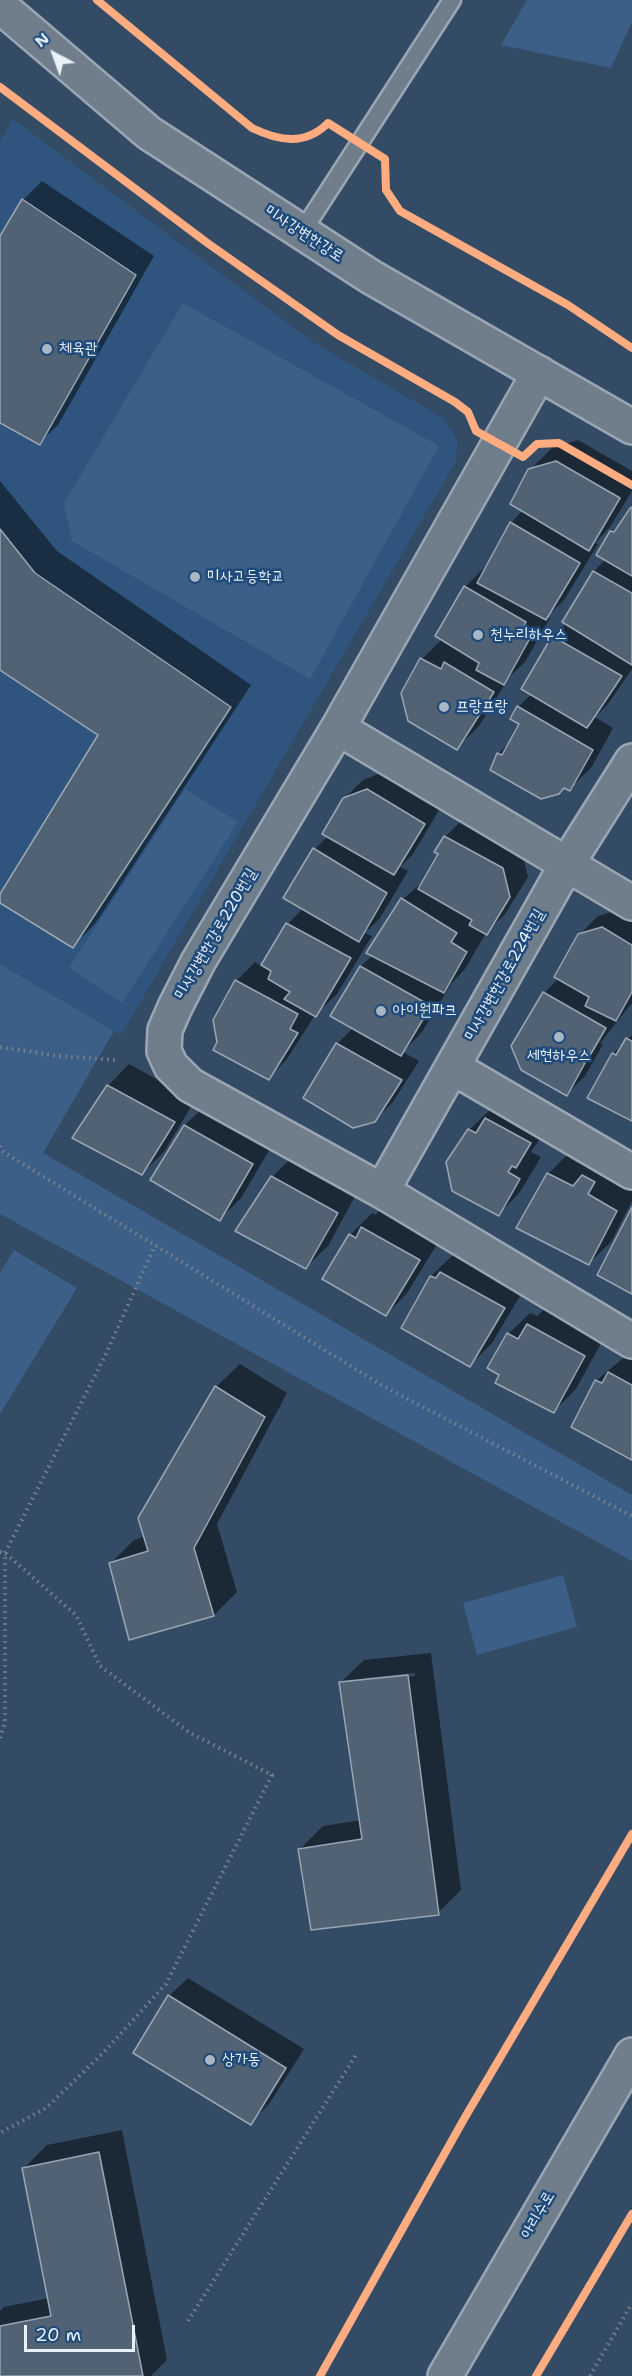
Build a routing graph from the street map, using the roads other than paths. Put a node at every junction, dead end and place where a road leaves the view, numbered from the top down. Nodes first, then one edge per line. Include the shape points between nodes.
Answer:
1 (452, 0) edge
2 (0, 6) edge
3 (302, 232) junction
4 (539, 373) junction
5 (632, 428) edge
6 (338, 728) junction
7 (632, 761) edge
8 (567, 864) junction
9 (632, 903) edge
10 (454, 1068) junction
11 (632, 1172) edge
12 (382, 1191) junction
13 (632, 1341) edge
14 (632, 2055) edge
15 (445, 2376) edge

1 - 3 lane
2 - 3 street, 미사강변한강로 via 149,133
3 - 4 street, 미사강변한강로 via 382,284
4 - 5 street, 미사강변한강로
4 - 6 street, 미사강변한강로220번길
6 - 8 street
6 - 12 street, 미사강변한강로220번길 via 198,962 165,1030 164,1051 171,1066 190,1085
7 - 8 street, 미사강변한강로224번길
8 - 9 street
8 - 10 street, 미사강변한강로224번길
10 - 11 street
10 - 12 street, 미사강변한강로224번길
12 - 13 street, 미사강변한강로220번길
14 - 15 street, 아리수로

